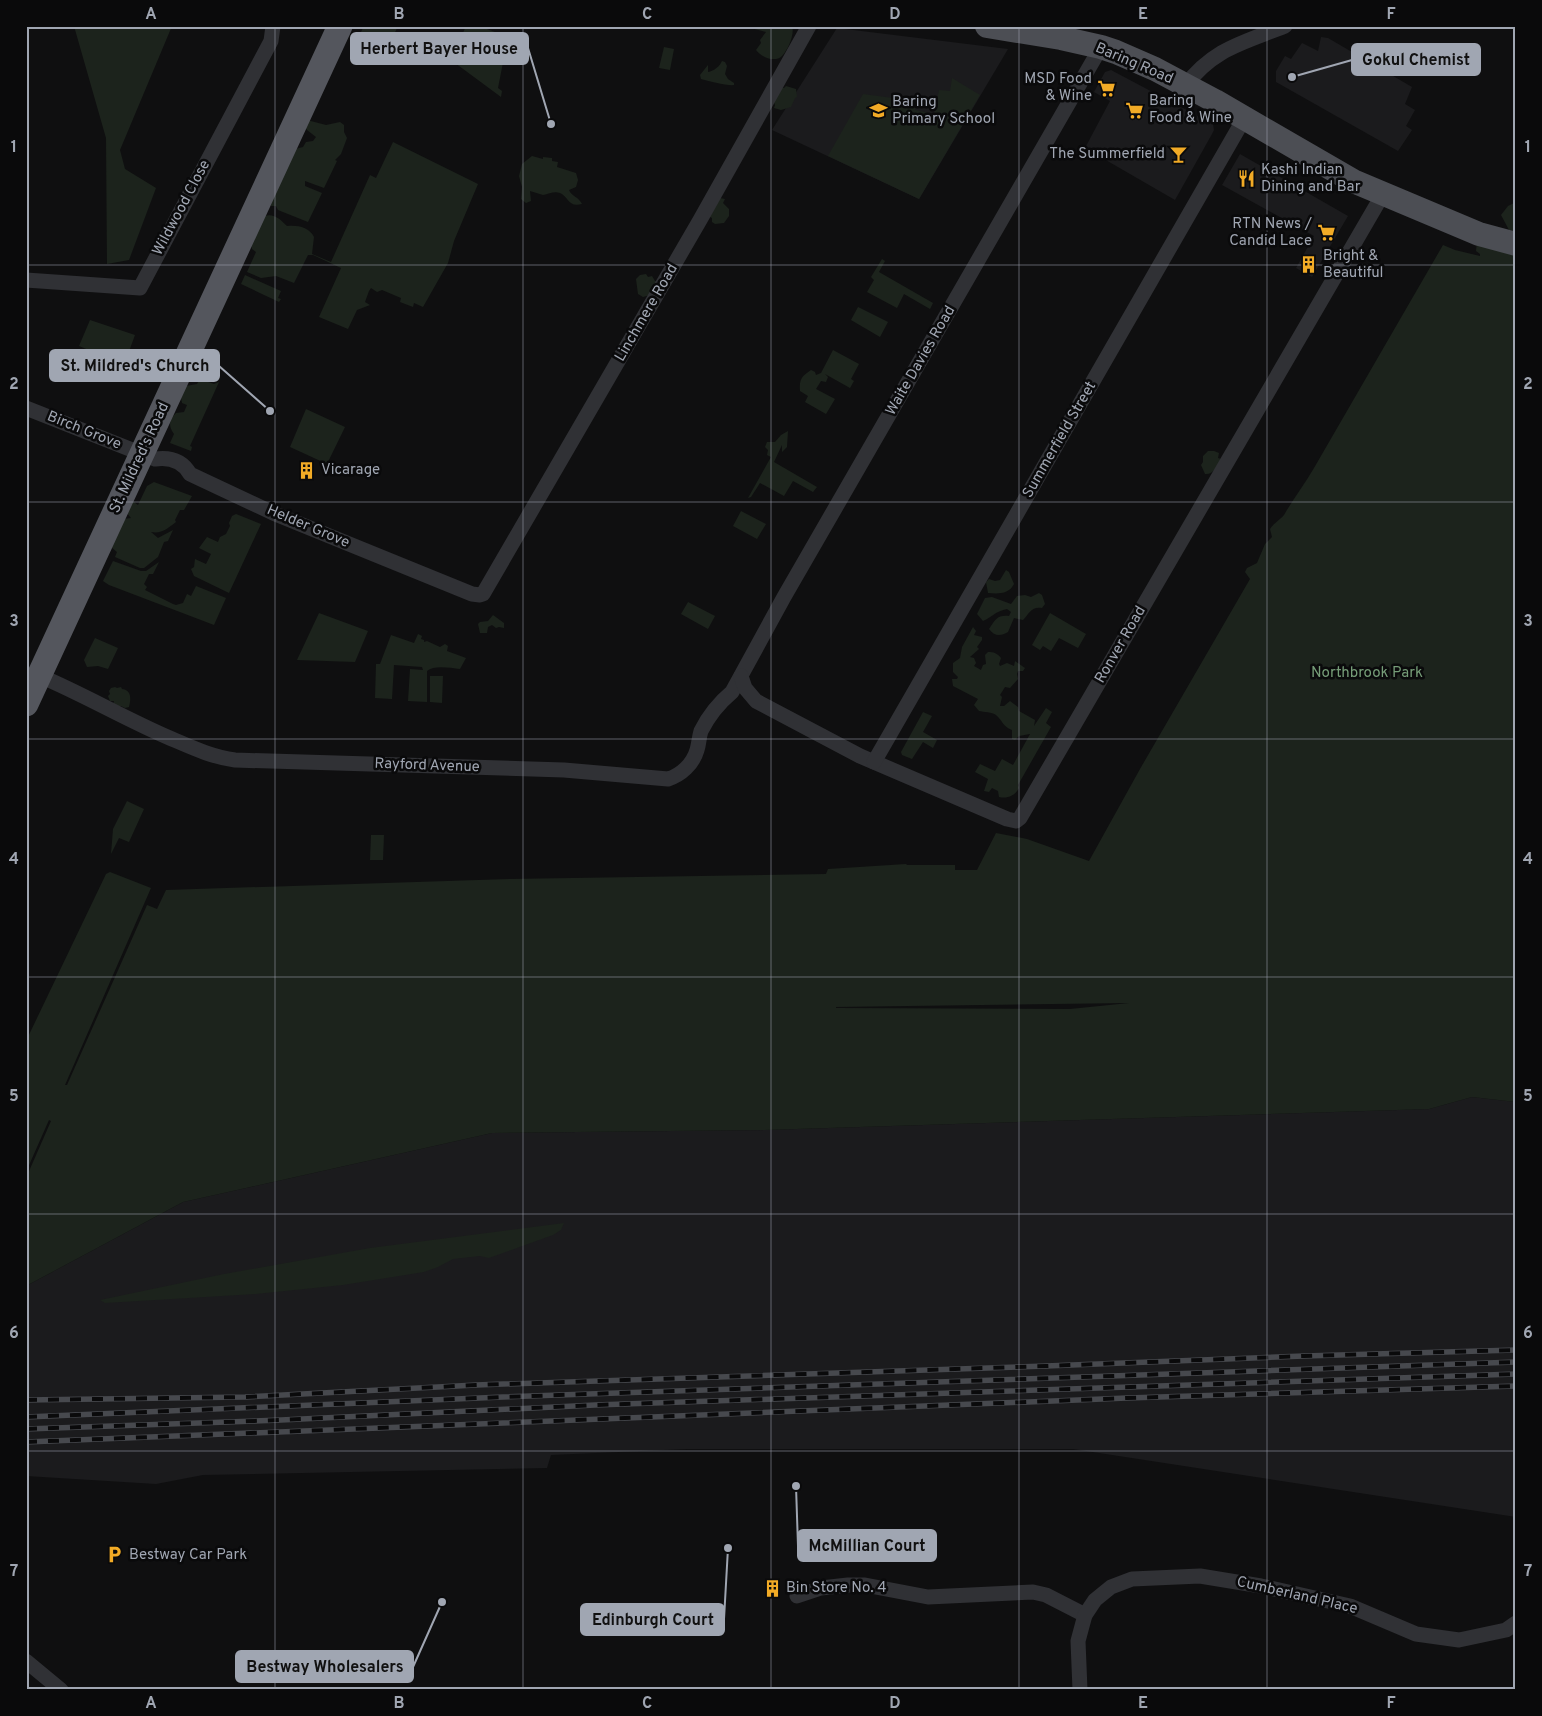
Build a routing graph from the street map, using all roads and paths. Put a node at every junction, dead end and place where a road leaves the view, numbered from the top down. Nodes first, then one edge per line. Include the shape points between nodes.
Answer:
1 (273, 26) edge
2 (340, 26) edge
3 (810, 26) edge
4 (986, 26) edge
5 (1285, 26) edge
6 (331, 37) edge
7 (1101, 47) junction
8 (1186, 86) junction
9 (1245, 117) junction
10 (1382, 194) junction
11 (1516, 244) edge
12 (26, 280) edge
13 (26, 408) edge
14 (142, 454) junction
15 (480, 595) joint
16 (40, 676) junction
17 (742, 676) junction
18 (26, 704) edge
19 (874, 762) junction
20 (797, 1596) dead end
21 (1085, 1615) junction
22 (1516, 1623) edge
23 (26, 1660) edge
24 (60, 1690) edge
25 (1080, 1690) edge

1 - 12 street, Wildwood Close via 271,41 140,288
2 - 6 highway, St. Mildred's Road
3 - 15 street, Linchmere Road via 487,590
4 - 7 main road, Baring Road
5 - 8 street via 1219,53
6 - 14 highway, St. Mildred's Road
7 - 8 main road, Baring Road via 1155,69
7 - 17 street, Waite Davies Road via 788,589
8 - 9 main road, Baring Road
9 - 10 main road, Baring Road via 1323,164
9 - 19 street, Summerfield Street
10 - 11 main road, Baring Road via 1479,234
10 - 19 street, Ronver Road via 1020,818 1016,821 1007,819
13 - 14 street, Birch Grove
14 - 15 street, Helder Grove via 155,460 166,457 185,466 190,474 273,513
14 - 16 highway, St. Mildred's Road
16 - 17 street, Rayford Avenue via 205,754 234,760 564,770 668,779 679,776 688,766 697,753 701,732
16 - 18 highway, St. Mildred's Road
17 - 19 street, Ronver Road via 745,688 756,701
20 - 21 street via 821,1588 848,1585 873,1586 928,1597 1033,1592 1046,1595
21 - 22 street, Cumberland Place via 1095,1600 1111,1587 1132,1579 1200,1576 1350,1606 1416,1634 1459,1640 1506,1630
21 - 25 street, Cumberland Place via 1078,1641
23 - 24 street

